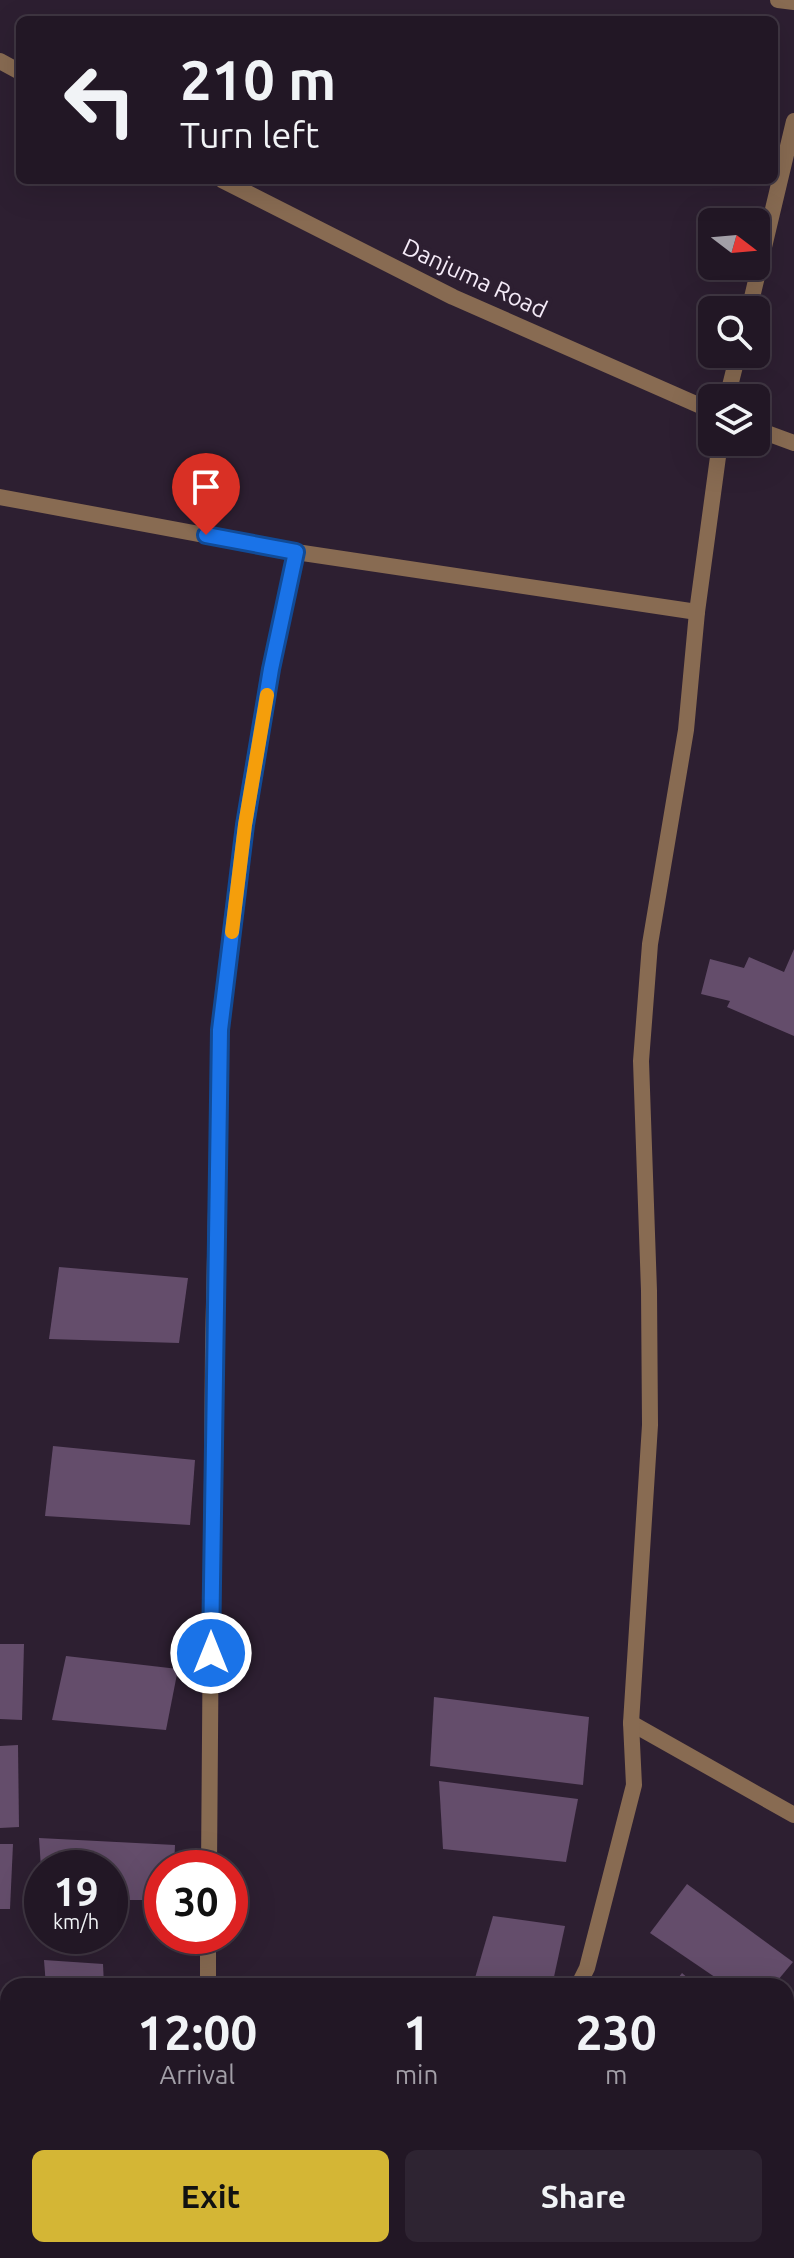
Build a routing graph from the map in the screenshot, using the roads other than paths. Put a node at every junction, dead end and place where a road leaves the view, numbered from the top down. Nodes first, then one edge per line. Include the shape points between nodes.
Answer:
1 (778, 0) edge
2 (794, 2) edge
3 (794, 121) edge
4 (230, 184) edge
5 (752, 296) edge
6 (698, 405) edge
7 (770, 434) edge
8 (794, 443) edge
9 (718, 456) edge
10 (0, 497) edge
11 (296, 552) junction
12 (697, 612) junction
13 (631, 1723) junction
14 (794, 1815) edge
15 (209, 1850) edge
16 (208, 1954) edge
17 (208, 1978) edge
18 (582, 1978) edge

1 - 2 street
3 - 5 street
4 - 6 street, Danjuma Road via 453,297
7 - 8 street
9 - 12 street
10 - 11 street
11 - 12 street
11 - 15 street via 245,825 220,1030
12 - 13 street via 686,730 650,944 641,1061 650,1425
13 - 14 street
13 - 18 street via 634,1785
16 - 17 street

